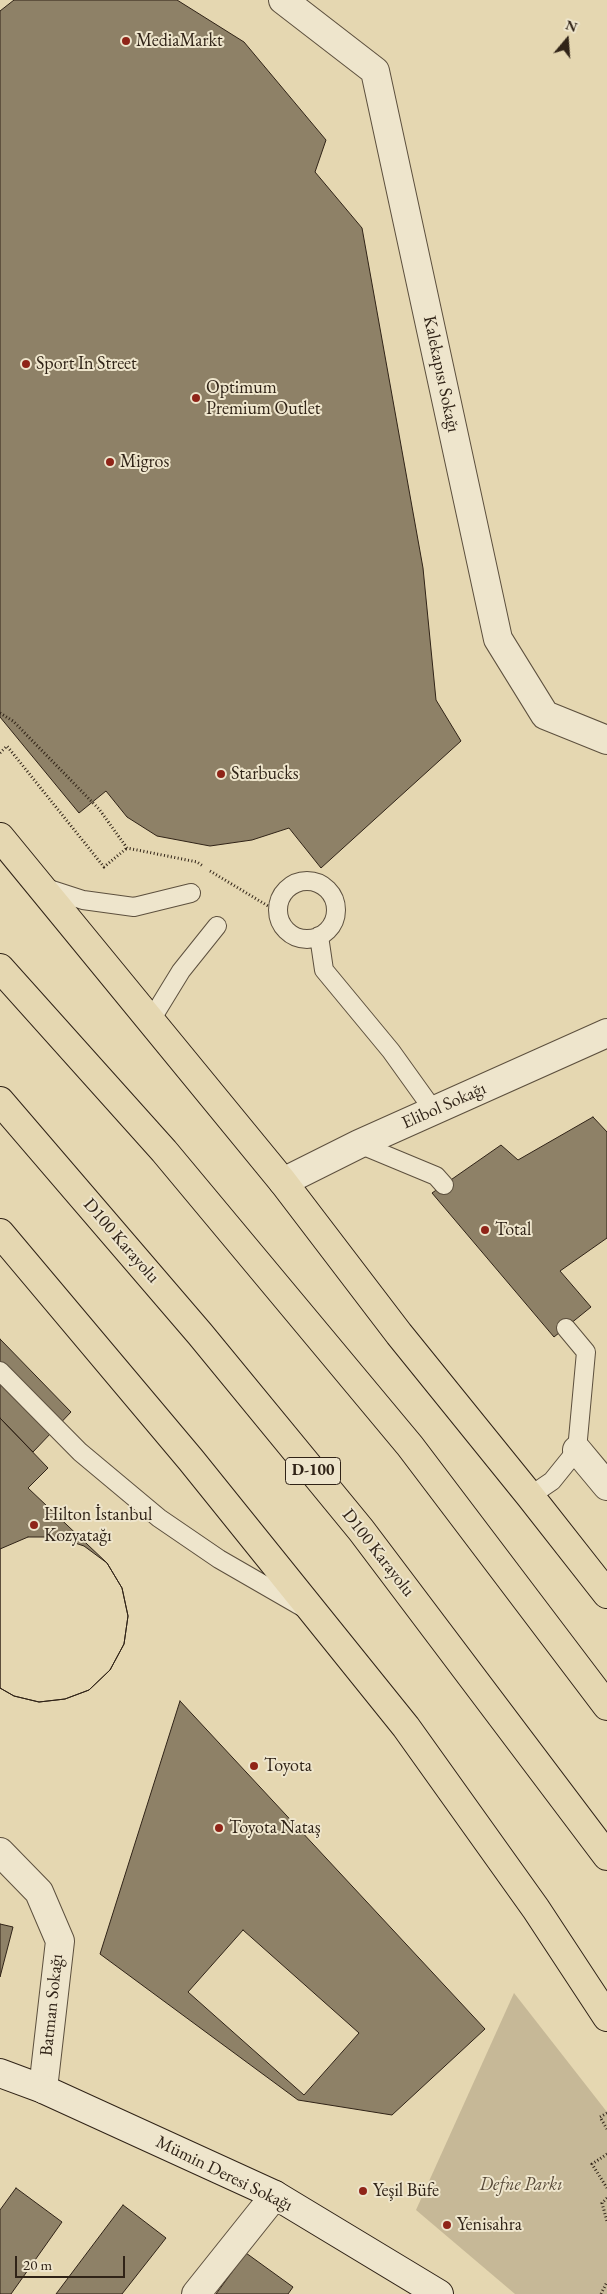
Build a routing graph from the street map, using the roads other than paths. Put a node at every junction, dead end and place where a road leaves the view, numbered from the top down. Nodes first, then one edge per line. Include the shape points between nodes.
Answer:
1 (282, 0) edge
2 (607, 740) edge
3 (0, 837) edge
4 (42, 887) junction
5 (191, 893) dead end
6 (217, 926) dead end
7 (319, 936) dead end
8 (0, 968) edge
9 (151, 1020) junction
10 (607, 1033) edge
11 (0, 1101) edge
12 (434, 1111) junction
13 (359, 1144) junction
14 (283, 1182) junction
15 (444, 1185) dead end
16 (0, 1233) edge
17 (566, 1328) dead end
18 (0, 1371) edge
19 (577, 1450) junction
20 (607, 1486) edge
21 (530, 1496) junction
22 (607, 1594) edge
23 (317, 1616) junction
24 (607, 1706) edge
25 (0, 1852) edge
26 (607, 1856) edge
27 (607, 2017) edge
28 (0, 2073) edge
29 (43, 2089) junction
30 (275, 2195) junction
31 (196, 2294) edge
32 (439, 2294) edge

1 - 2 street, Kalekapısı Sokağı via 375,71 498,639 545,715
3 - 4 highway
4 - 5 lane via 83,900 134,907
4 - 9 highway
6 - 9 lane via 182,971
7 - 12 lane via 324,970 391,1051
8 - 24 highway via 164,1151 410,1446
9 - 14 highway
10 - 12 street, Elibol Sokağı
11 - 26 highway, D100 Karayolu / D-100 via 200,1334 361,1530
12 - 13 street, Elibol Sokağı
13 - 14 street, Elibol Sokağı
13 - 15 lane via 436,1176
14 - 21 highway via 398,1334
16 - 23 highway
17 - 19 lane via 586,1352
18 - 23 lane via 80,1452 159,1518 219,1559
19 - 20 street
19 - 21 lane via 552,1480
21 - 22 highway
23 - 27 highway via 406,1727 536,1909
25 - 29 street, Batman Sokağı via 40,1892 60,1941
28 - 29 street, Mümin Deresi Sokağı
29 - 30 street, Mümin Deresi Sokağı
30 - 31 street
30 - 32 street, Mümin Deresi Sokağı

